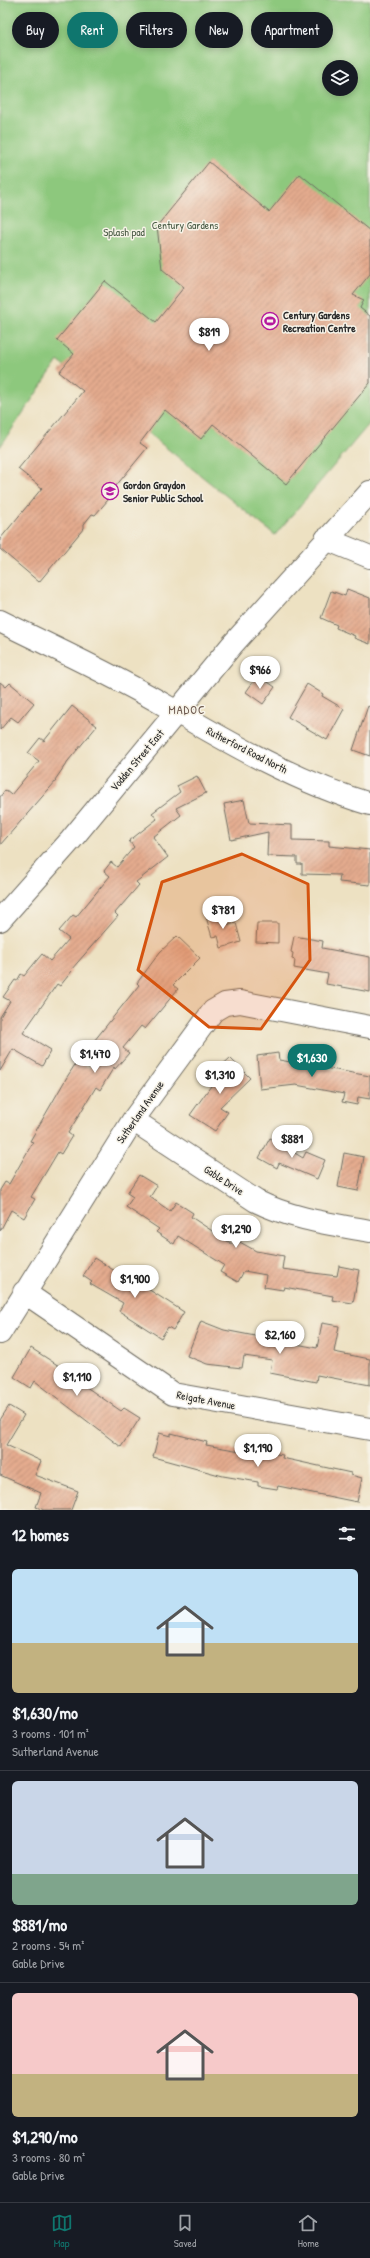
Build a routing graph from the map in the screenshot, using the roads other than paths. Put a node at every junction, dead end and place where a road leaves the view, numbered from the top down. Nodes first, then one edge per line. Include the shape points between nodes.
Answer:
1 (370, 492) edge
2 (326, 539) junction
3 (370, 557) edge
4 (0, 621) edge
5 (176, 713) junction
6 (370, 804) edge
7 (0, 920) edge
8 (370, 1027) edge
9 (133, 1120) junction
10 (370, 1231) edge
11 (24, 1292) junction
12 (0, 1333) edge
13 (370, 1429) edge

1 - 2 street, Vodden Street East
2 - 3 street
2 - 5 street, Vodden Street East
4 - 5 street, Rutherford Road North
5 - 6 street, Rutherford Road North via 271,763 342,796
5 - 7 street, Vodden Street East via 76,835
8 - 9 street, Sutherland Avenue via 240,1002 225,1004 213,1011
9 - 10 street, Gable Drive via 275,1211 302,1219
9 - 11 street, Sutherland Avenue
11 - 12 street, Sutherland Avenue
11 - 13 street, Reigate Avenue via 173,1394

